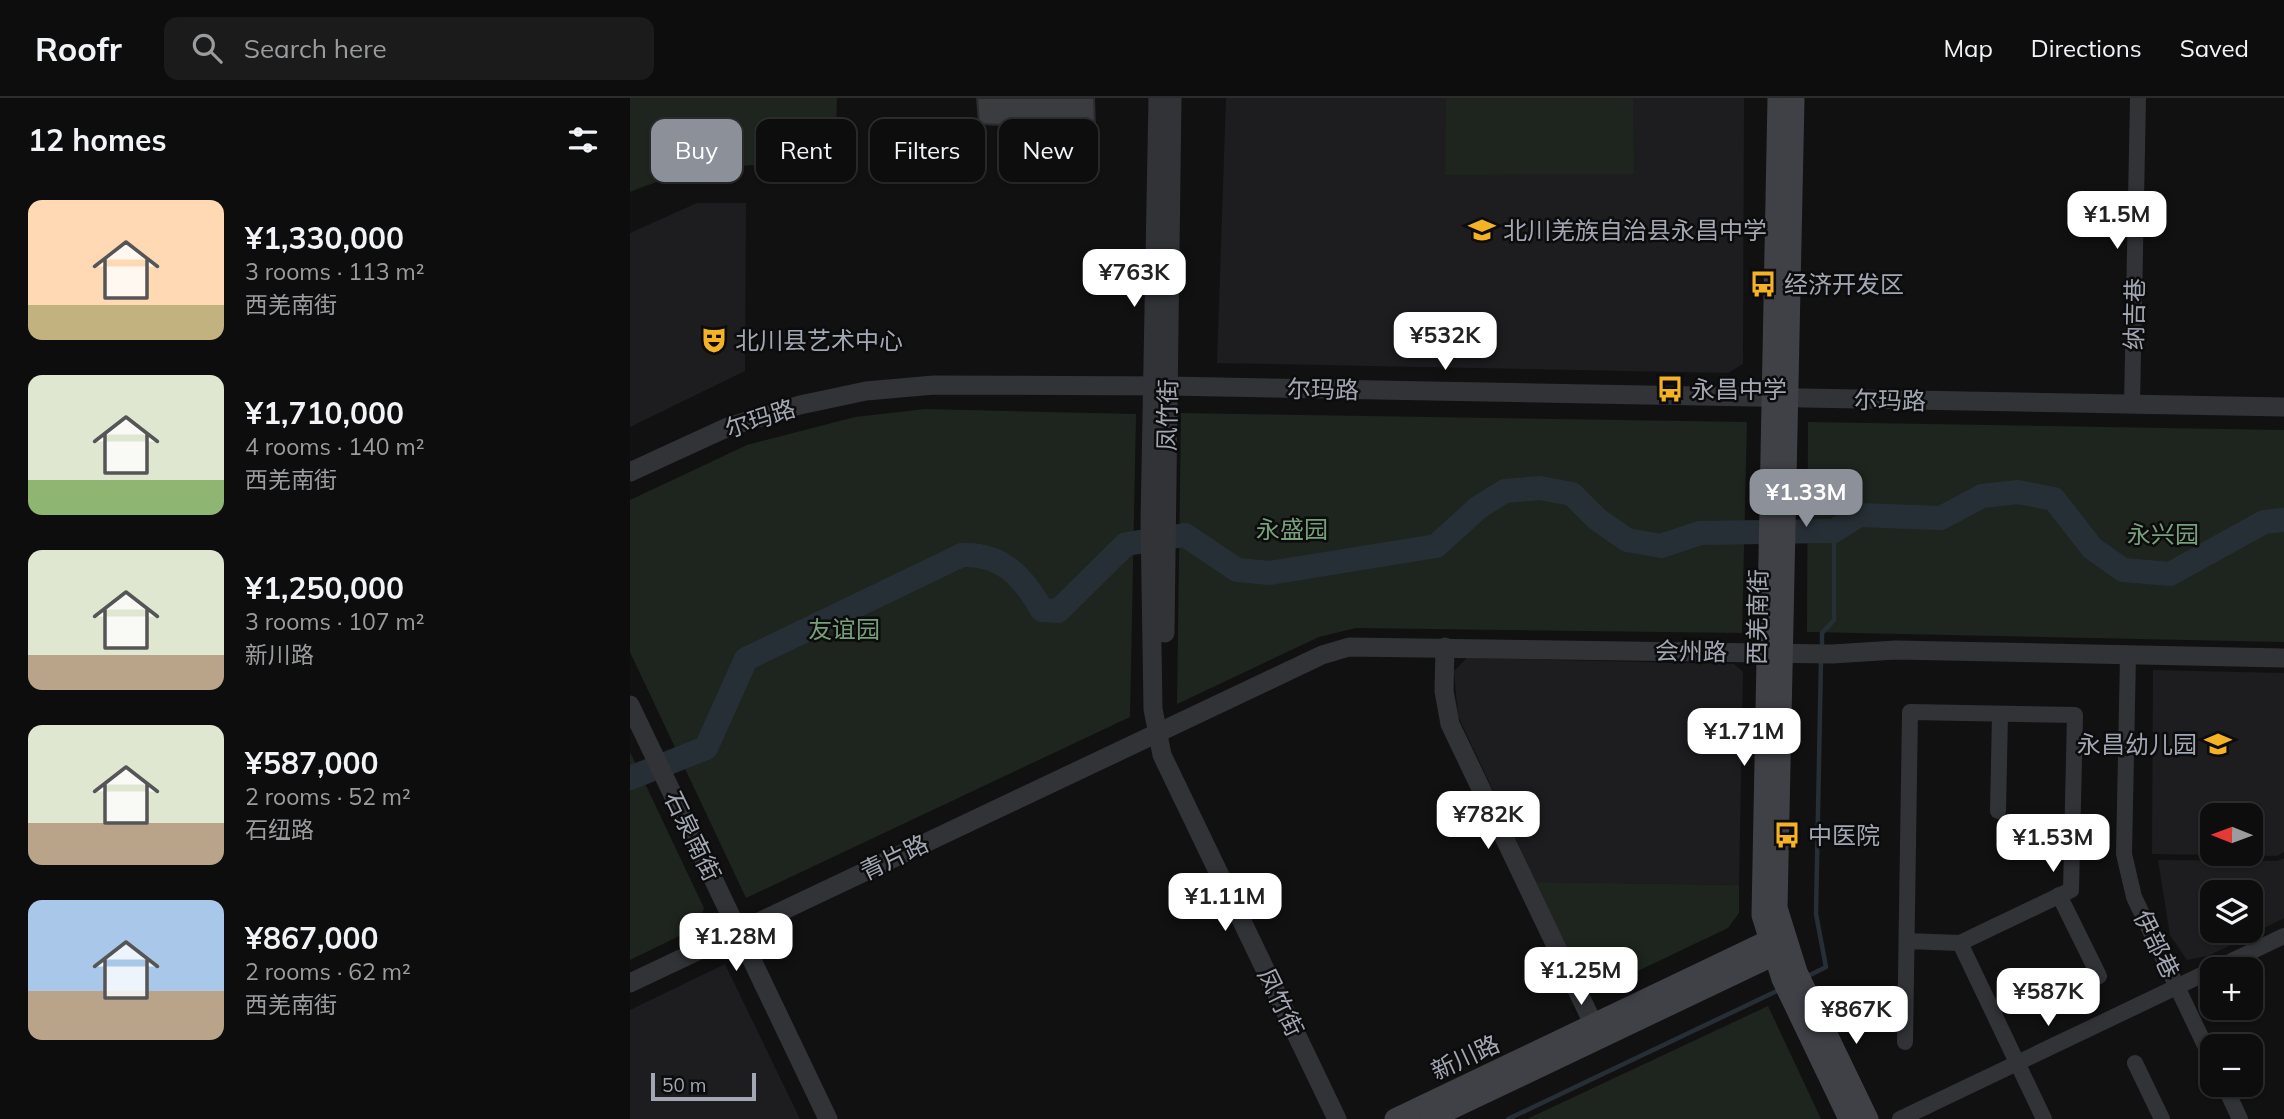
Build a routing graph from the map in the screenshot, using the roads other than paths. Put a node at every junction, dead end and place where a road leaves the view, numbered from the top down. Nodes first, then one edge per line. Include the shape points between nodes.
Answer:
1 (1158, 98) edge
2 (1172, 98) edge
3 (1778, 98) edge
4 (1794, 98) edge
5 (2138, 98) edge
6 (1160, 386) junction
7 (1780, 399) junction
8 (2132, 405) junction
9 (2284, 407) edge
10 (630, 472) edge
11 (1445, 647) junction
12 (1775, 653) junction
13 (2128, 655) junction
14 (2284, 658) edge
15 (630, 705) edge
16 (2000, 714) junction
17 (1157, 731) junction
18 (1998, 811) dead end
19 (2059, 895) junction
20 (738, 932) junction
21 (2284, 936) edge
22 (1907, 941) junction
23 (1960, 943) junction
24 (1780, 944) junction
25 (2240, 957) edge
26 (2099, 976) dead end
27 (2200, 976) edge
28 (630, 984) edge
29 (1794, 985) junction
30 (2177, 987) junction
31 (1596, 1031) junction
32 (2200, 1035) edge
33 (1905, 1042) dead end
34 (2018, 1063) junction
35 (2135, 1063) dead end
36 (2230, 1097) edge
37 (828, 1119) edge
38 (1337, 1119) edge
39 (1395, 1119) edge
40 (1430, 1119) edge
41 (1849, 1119) edge
42 (1868, 1119) edge
43 (1900, 1119) edge
44 (2044, 1119) edge
45 (2162, 1119) edge
46 (2241, 1119) edge

1 - 6 street, 凤竹街
2 - 6 street, 凤竹街
3 - 7 main road, 西羌南街
4 - 7 main road, 西羌南街
5 - 8 street, 纳吉巷
6 - 7 street, 尔玛路
6 - 10 street, 尔玛路 via 969,385 866,391 728,427
6 - 17 street, 凤竹街 via 1158,592 1164,703
7 - 8 street, 尔玛路
7 - 12 main road, 西羌南街
8 - 9 street, 尔玛路
11 - 12 street, 会州路
11 - 17 street, 会州路 via 1336,650
11 - 31 street via 1444,691 1450,724
12 - 13 street, 会州路 via 1896,650
12 - 24 main road, 西羌南街
13 - 14 street, 会州路
13 - 30 street, 伊部巷 via 2127,876
15 - 20 street, 石泉南街
16 - 18 street
16 - 19 street via 2075,715 2071,890
16 - 22 street via 1910,712
17 - 20 street, 青片路
17 - 38 street, 凤竹街 via 1162,755
19 - 23 street
19 - 26 street
20 - 28 street, 青片路
20 - 37 street, 石泉南街
21 - 25 street
22 - 23 street
22 - 33 street
23 - 34 street
24 - 29 main road, 西羌南街
24 - 31 main road, 新川路
27 - 30 street
29 - 41 main road, 西羌南街
29 - 42 main road, 西羌南街
30 - 32 street, 伊部巷
30 - 34 street
31 - 39 main road, 新川路
31 - 40 main road, 新川路
34 - 43 street
34 - 44 street
35 - 45 street
36 - 46 street

